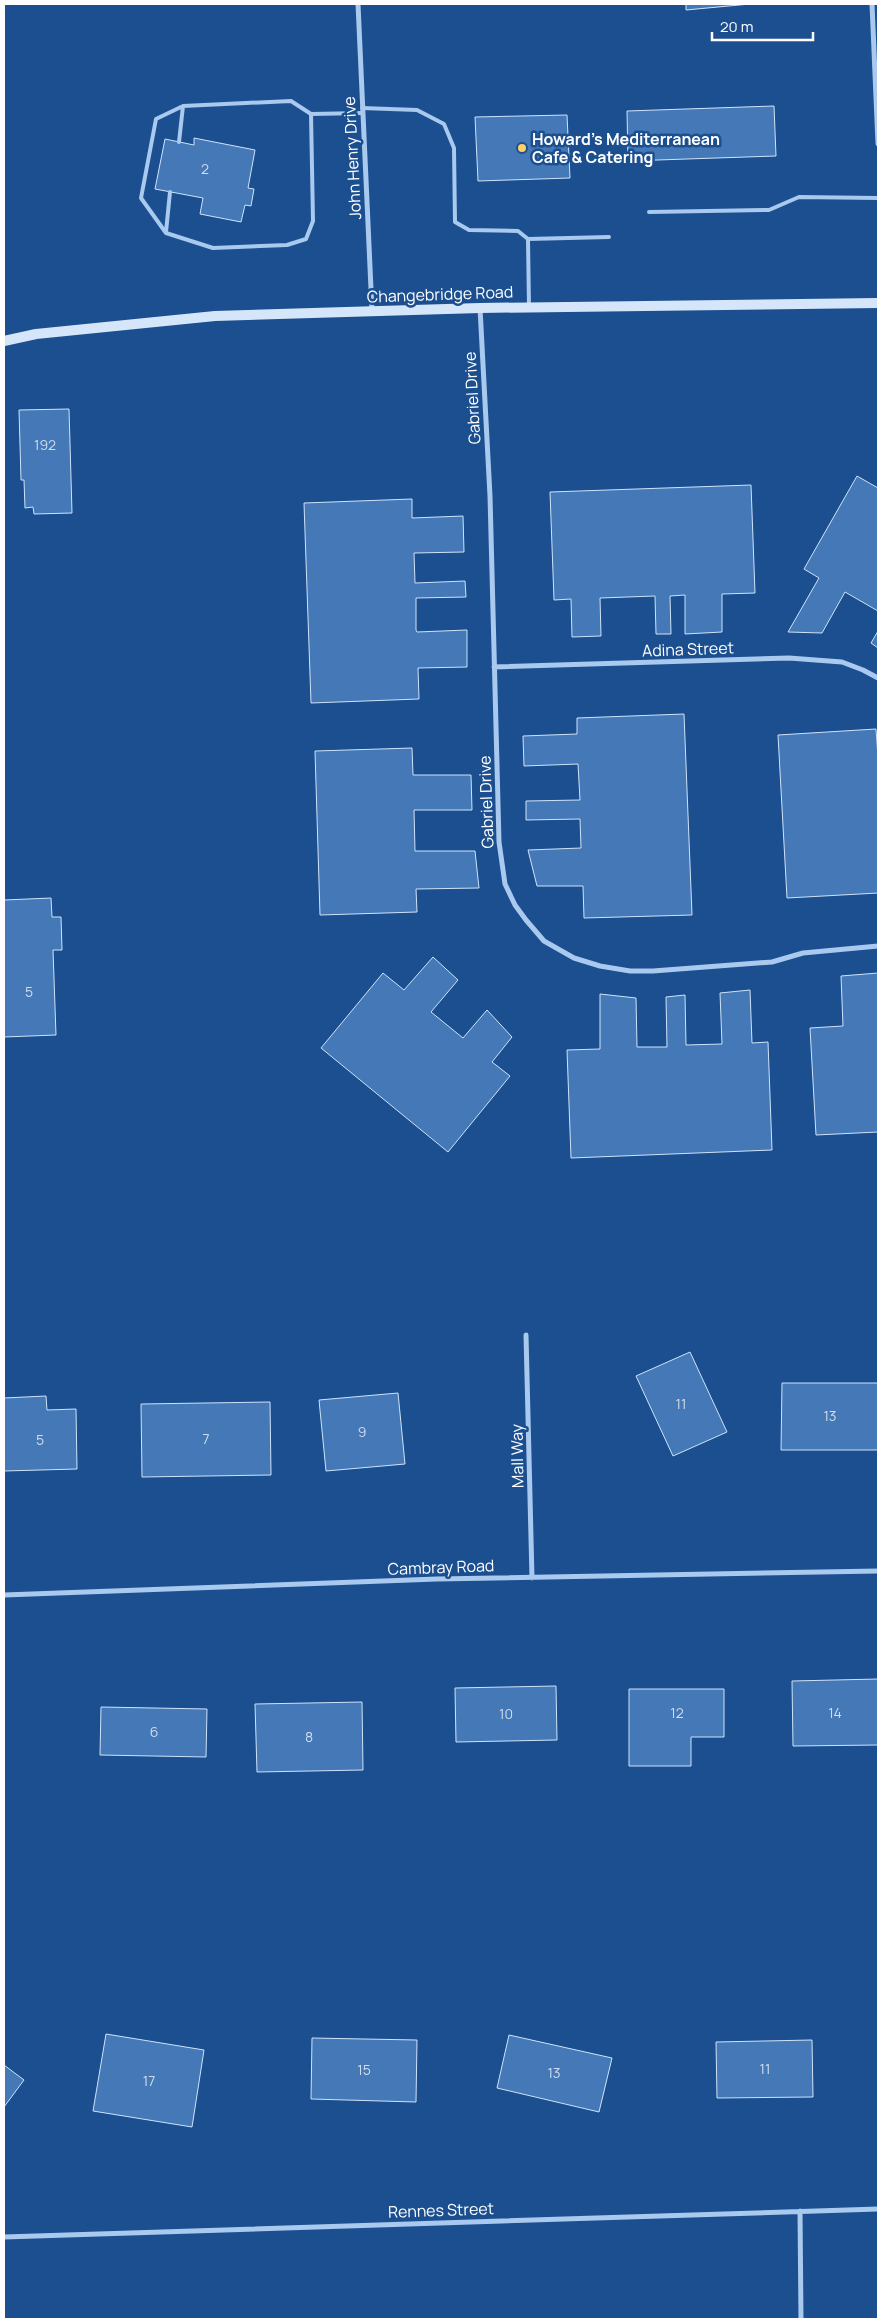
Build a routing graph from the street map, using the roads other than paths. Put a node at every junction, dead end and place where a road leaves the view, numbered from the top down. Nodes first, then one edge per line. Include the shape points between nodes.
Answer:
1 (358, 4) edge
2 (872, 4) edge
3 (183, 106) junction
4 (362, 110) junction
5 (311, 114) junction
6 (179, 142) dead end
7 (878, 144) edge
8 (170, 192) dead end
9 (878, 198) edge
10 (649, 212) dead end
11 (166, 233) junction
12 (609, 237) dead end
13 (528, 239) junction
14 (878, 302) edge
15 (529, 307) junction
16 (480, 308) junction
17 (372, 311) junction
18 (4, 341) edge
19 (494, 667) junction
20 (878, 678) edge
21 (878, 946) edge
22 (526, 1335) dead end
23 (878, 1572) edge
24 (532, 1578) junction
25 (4, 1595) edge
26 (878, 2209) edge
27 (800, 2211) junction
28 (4, 2237) edge
29 (801, 2319) edge

1 - 4 street, John Henry Drive
2 - 7 street
3 - 5 lane via 291,101
3 - 6 lane
3 - 11 lane via 156,119 141,198
4 - 5 lane
4 - 13 lane via 417,110 444,124 454,148 455,222 468,230 518,231
4 - 17 street, John Henry Drive
5 - 11 lane via 313,221 306,239 287,246 213,248
8 - 11 lane
9 - 10 lane via 799,197 769,210
12 - 13 lane
13 - 15 lane
14 - 15 main road, Changebridge Road
15 - 16 main road, Changebridge Road
16 - 17 main road, Changebridge Road
16 - 19 street, Gabriel Drive via 490,496
17 - 18 main road, Changebridge Road via 215,316 36,334
19 - 20 street, Adina Street via 789,658 842,662
19 - 21 street, Gabriel Drive via 499,842 505,884 515,905 544,941 574,958 630,971 772,962 803,953
22 - 24 street, Mall Way
23 - 24 street, Cambray Road
24 - 25 street, Cambray Road
26 - 27 street, Rennes Street
27 - 28 street, Rennes Street
27 - 29 street

